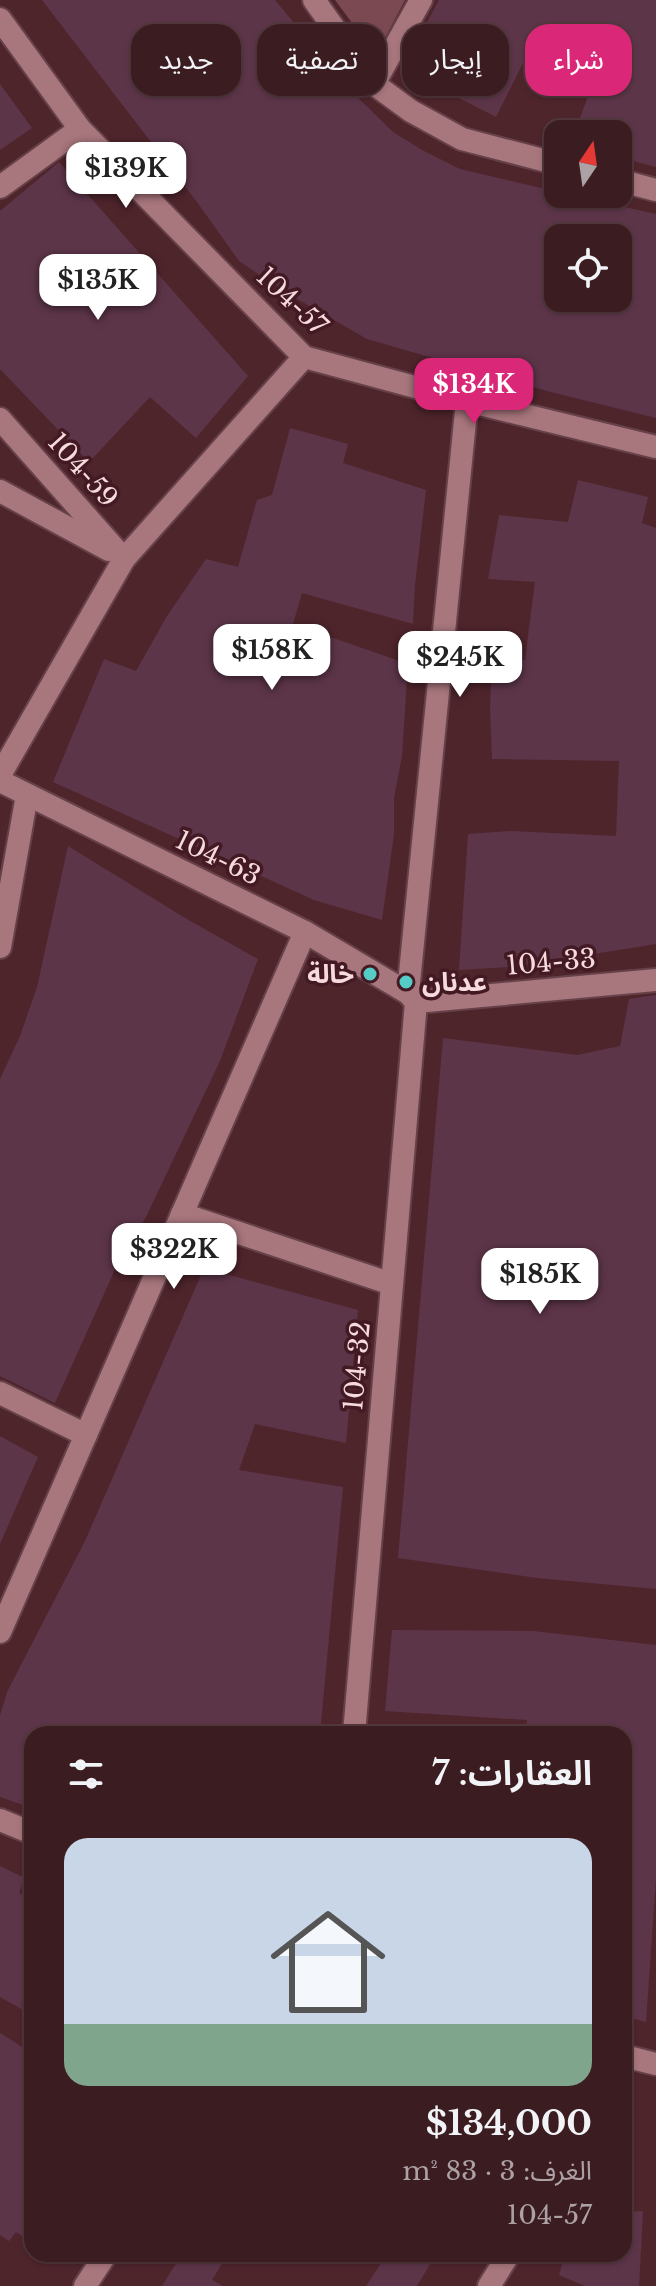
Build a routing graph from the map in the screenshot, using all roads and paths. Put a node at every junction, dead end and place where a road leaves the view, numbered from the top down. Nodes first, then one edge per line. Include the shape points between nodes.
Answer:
1 (314, 0) edge
2 (421, 0) edge
3 (0, 19) edge
4 (331, 24) edge
5 (386, 63) edge
6 (386, 93) edge
7 (80, 129) junction
8 (544, 160) edge
9 (632, 184) edge
10 (0, 187) edge
11 (656, 190) edge
12 (304, 357) junction
13 (467, 401) junction
14 (0, 419) edge
15 (656, 447) edge
16 (0, 491) edge
17 (124, 559) junction
18 (0, 775) edge
19 (0, 781) edge
20 (27, 795) junction
21 (305, 932) junction
22 (0, 947) edge
23 (656, 980) edge
24 (412, 997) junction
25 (182, 1214) junction
26 (392, 1284) junction
27 (0, 1393) edge
28 (86, 1435) junction
29 (0, 1632) edge
30 (355, 1726) edge
31 (0, 1820) edge
32 (24, 1830) edge
33 (632, 2060) edge
34 (656, 2064) edge
35 (101, 2262) edge
36 (504, 2262) edge
37 (85, 2286) edge
38 (489, 2286) edge

1 - 4 street
2 - 5 street
3 - 7 street, 104-57
6 - 8 street via 462,139
7 - 10 street
7 - 12 street, 104-57
9 - 11 street
12 - 13 street, 104-57
12 - 17 street
13 - 15 street, 104-57
13 - 24 street, 104-32
14 - 17 street, 104-59
16 - 17 street
17 - 18 street
19 - 20 street, 104-63
20 - 21 street, 104-63
20 - 22 street
21 - 24 street, 104-63
21 - 25 street
23 - 24 street, 104-33
24 - 26 street, 104-32
25 - 26 street
25 - 28 street
26 - 30 street, 104-32
27 - 28 street
28 - 29 street
31 - 32 street
33 - 34 street
35 - 37 street
36 - 38 street

